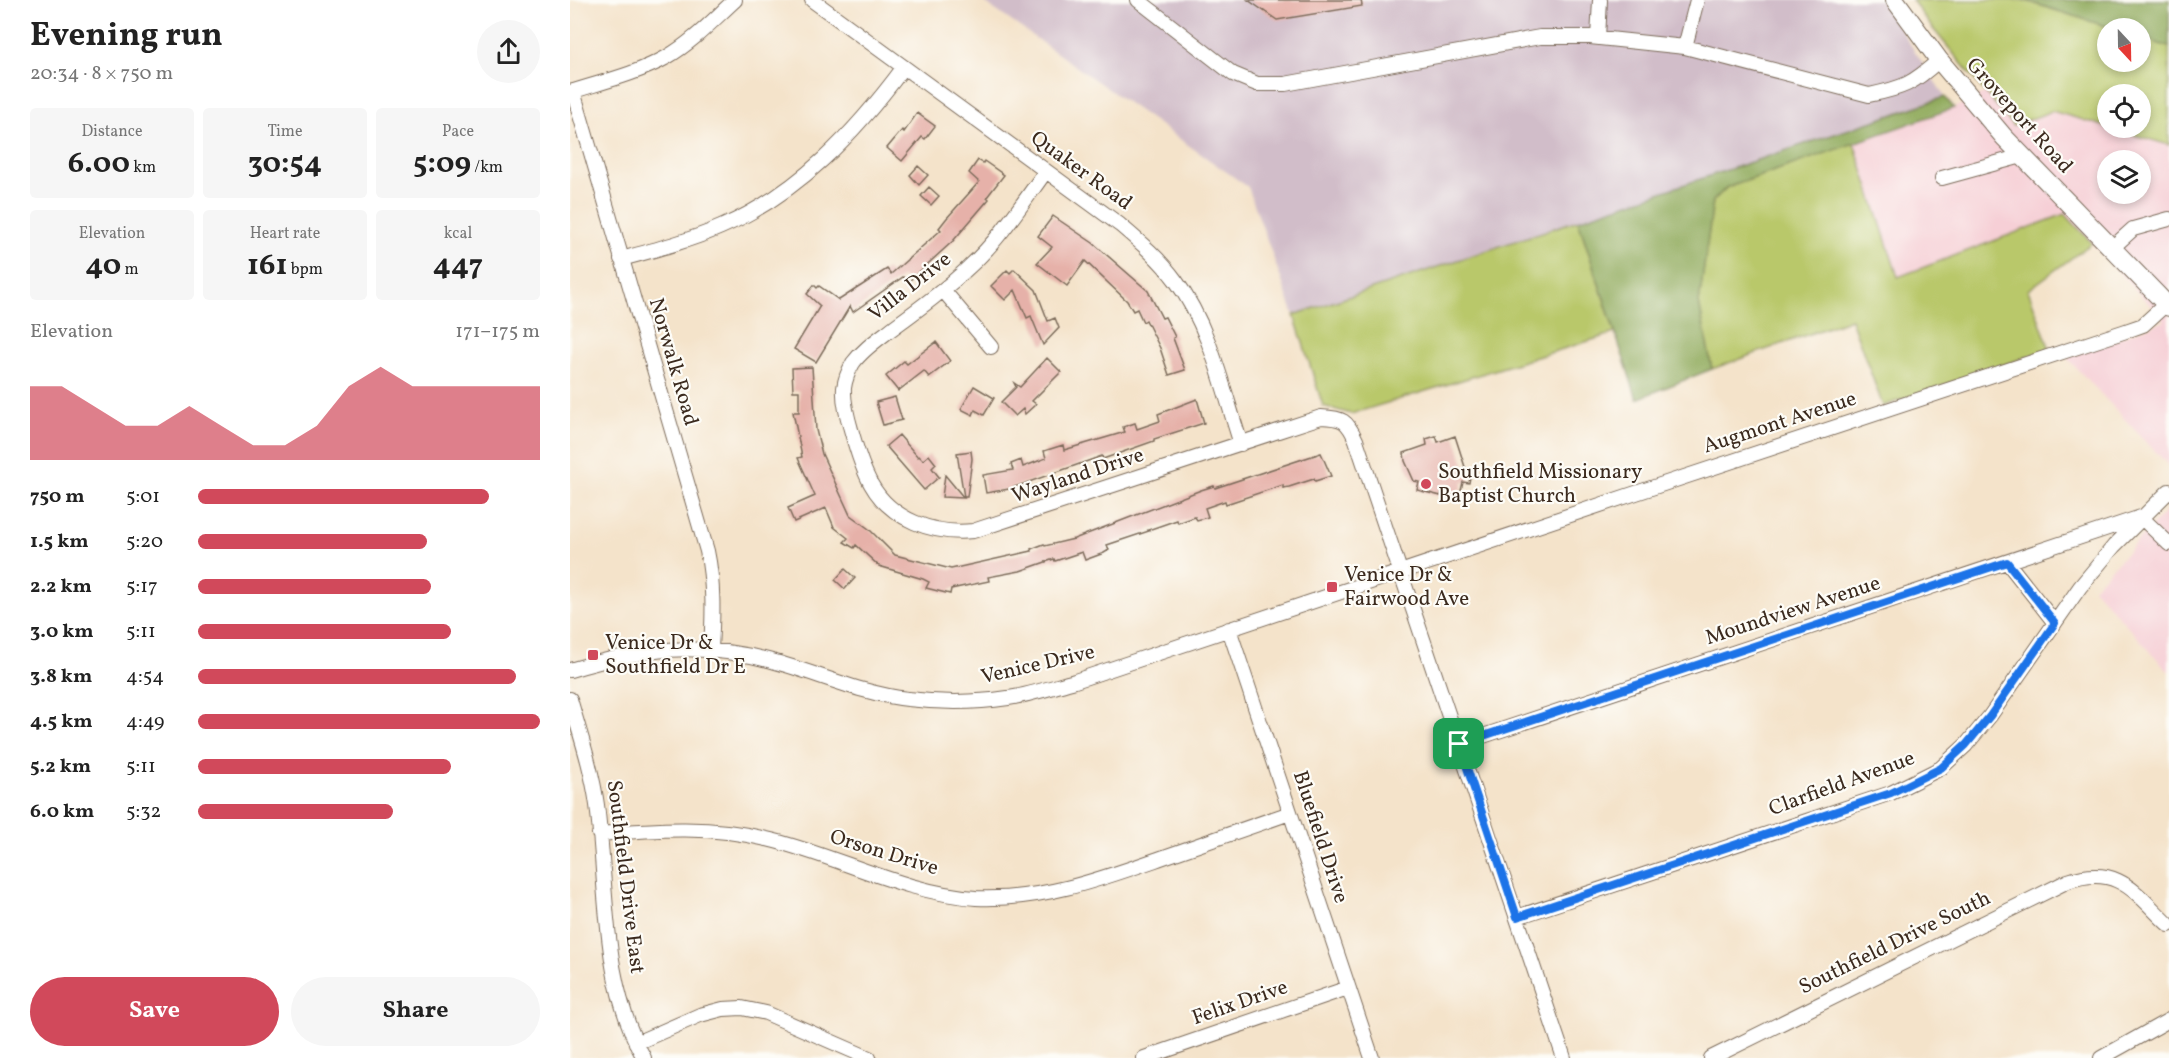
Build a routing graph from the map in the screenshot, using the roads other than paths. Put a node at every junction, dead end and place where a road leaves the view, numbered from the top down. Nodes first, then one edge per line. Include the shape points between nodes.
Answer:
1 (735, 0) edge
2 (812, 0) edge
3 (1138, 0) edge
4 (1600, 0) edge
5 (1697, 0) edge
6 (1895, 0) edge
7 (1598, 38) junction
8 (1685, 47) junction
9 (1939, 60) junction
10 (904, 67) junction
11 (571, 91) edge
12 (2022, 156) junction
13 (1046, 171) junction
14 (1942, 178) dead end
15 (2169, 219) edge
16 (2112, 248) junction
17 (621, 259) junction
18 (943, 290) junction
19 (2167, 305) edge
20 (991, 347) dead end
21 (1241, 444) junction
22 (857, 451) joint
23 (2169, 490) edge
24 (2141, 518) junction
25 (2169, 544) edge
26 (2007, 562) junction
27 (1401, 573) junction
28 (2055, 623) junction
29 (1229, 629) junction
30 (711, 649) junction
31 (570, 670) edge
32 (570, 699) edge
33 (1459, 744) junction
34 (1290, 813) junction
35 (599, 834) junction
36 (1517, 917) junction
37 (2169, 925) edge
38 (1348, 988) junction
39 (2169, 1020) edge
40 (636, 1043) junction
41 (1740, 1052) edge
42 (644, 1058) edge
43 (869, 1058) edge
44 (1144, 1058) edge
45 (1372, 1058) edge
46 (1564, 1058) edge
47 (1711, 1058) edge
48 (2102, 1058) edge

1 - 11 street via 698,35 667,57
2 - 10 street, Quaker Road
3 - 7 street via 1233,74 1257,84 1285,84 1540,37
4 - 7 street
5 - 8 street
6 - 9 main road, Groveport Road
7 - 8 street
8 - 9 street via 1869,94 1899,89 1921,77
9 - 12 main road, Groveport Road
10 - 13 street, Quaker Road
10 - 17 street via 845,140 788,189 722,227
11 - 17 street, Norwalk Road
12 - 14 street
12 - 16 main road, Groveport Road
13 - 18 street, Villa Drive via 996,238
13 - 21 street, Quaker Road via 1134,237 1176,281 1207,340
15 - 16 street via 2133,229
16 - 19 main road, Groveport Road
17 - 30 street, Norwalk Road via 707,551 714,613
18 - 20 street
18 - 22 street, Villa Drive via 869,345 852,365 844,389
19 - 27 street, Augmont Avenue via 2143,325 2123,332
21 - 22 street, Wayland Drive via 989,528 956,533 926,527 894,510 874,489
21 - 27 street, Wayland Drive via 1321,417 1344,421 1356,441
23 - 24 street, Clarfield Avenue
24 - 25 street
24 - 26 street, Moundview Avenue
24 - 28 street, Clarfield Avenue via 2080,587
26 - 28 street
26 - 33 street, Moundview Avenue
27 - 29 street, Venice Drive
27 - 33 street
28 - 36 street, Clarfield Avenue via 1966,745 1941,768 1910,785
29 - 30 street, Venice Drive via 1075,681 1010,698 976,701 906,699 771,661
29 - 34 street, Bluefield Drive
30 - 31 street, Venice Drive via 640,652
32 - 35 street, Southfield Drive East via 589,763
33 - 36 street
34 - 35 street, Orson Drive via 1090,883 1003,898 975,898 903,884 802,849 731,831 691,828
34 - 38 street, Bluefield Drive
35 - 40 street, Southfield Drive East via 613,970
36 - 46 street
37 - 41 street, Southfield Drive South via 2116,879 2084,875
38 - 44 street, Felix Drive
38 - 45 street, Bluefield Drive
39 - 48 street
40 - 42 street, Southfield Drive East
40 - 43 street via 700,1016 742,1008 766,1013
41 - 47 street, Southfield Drive South

